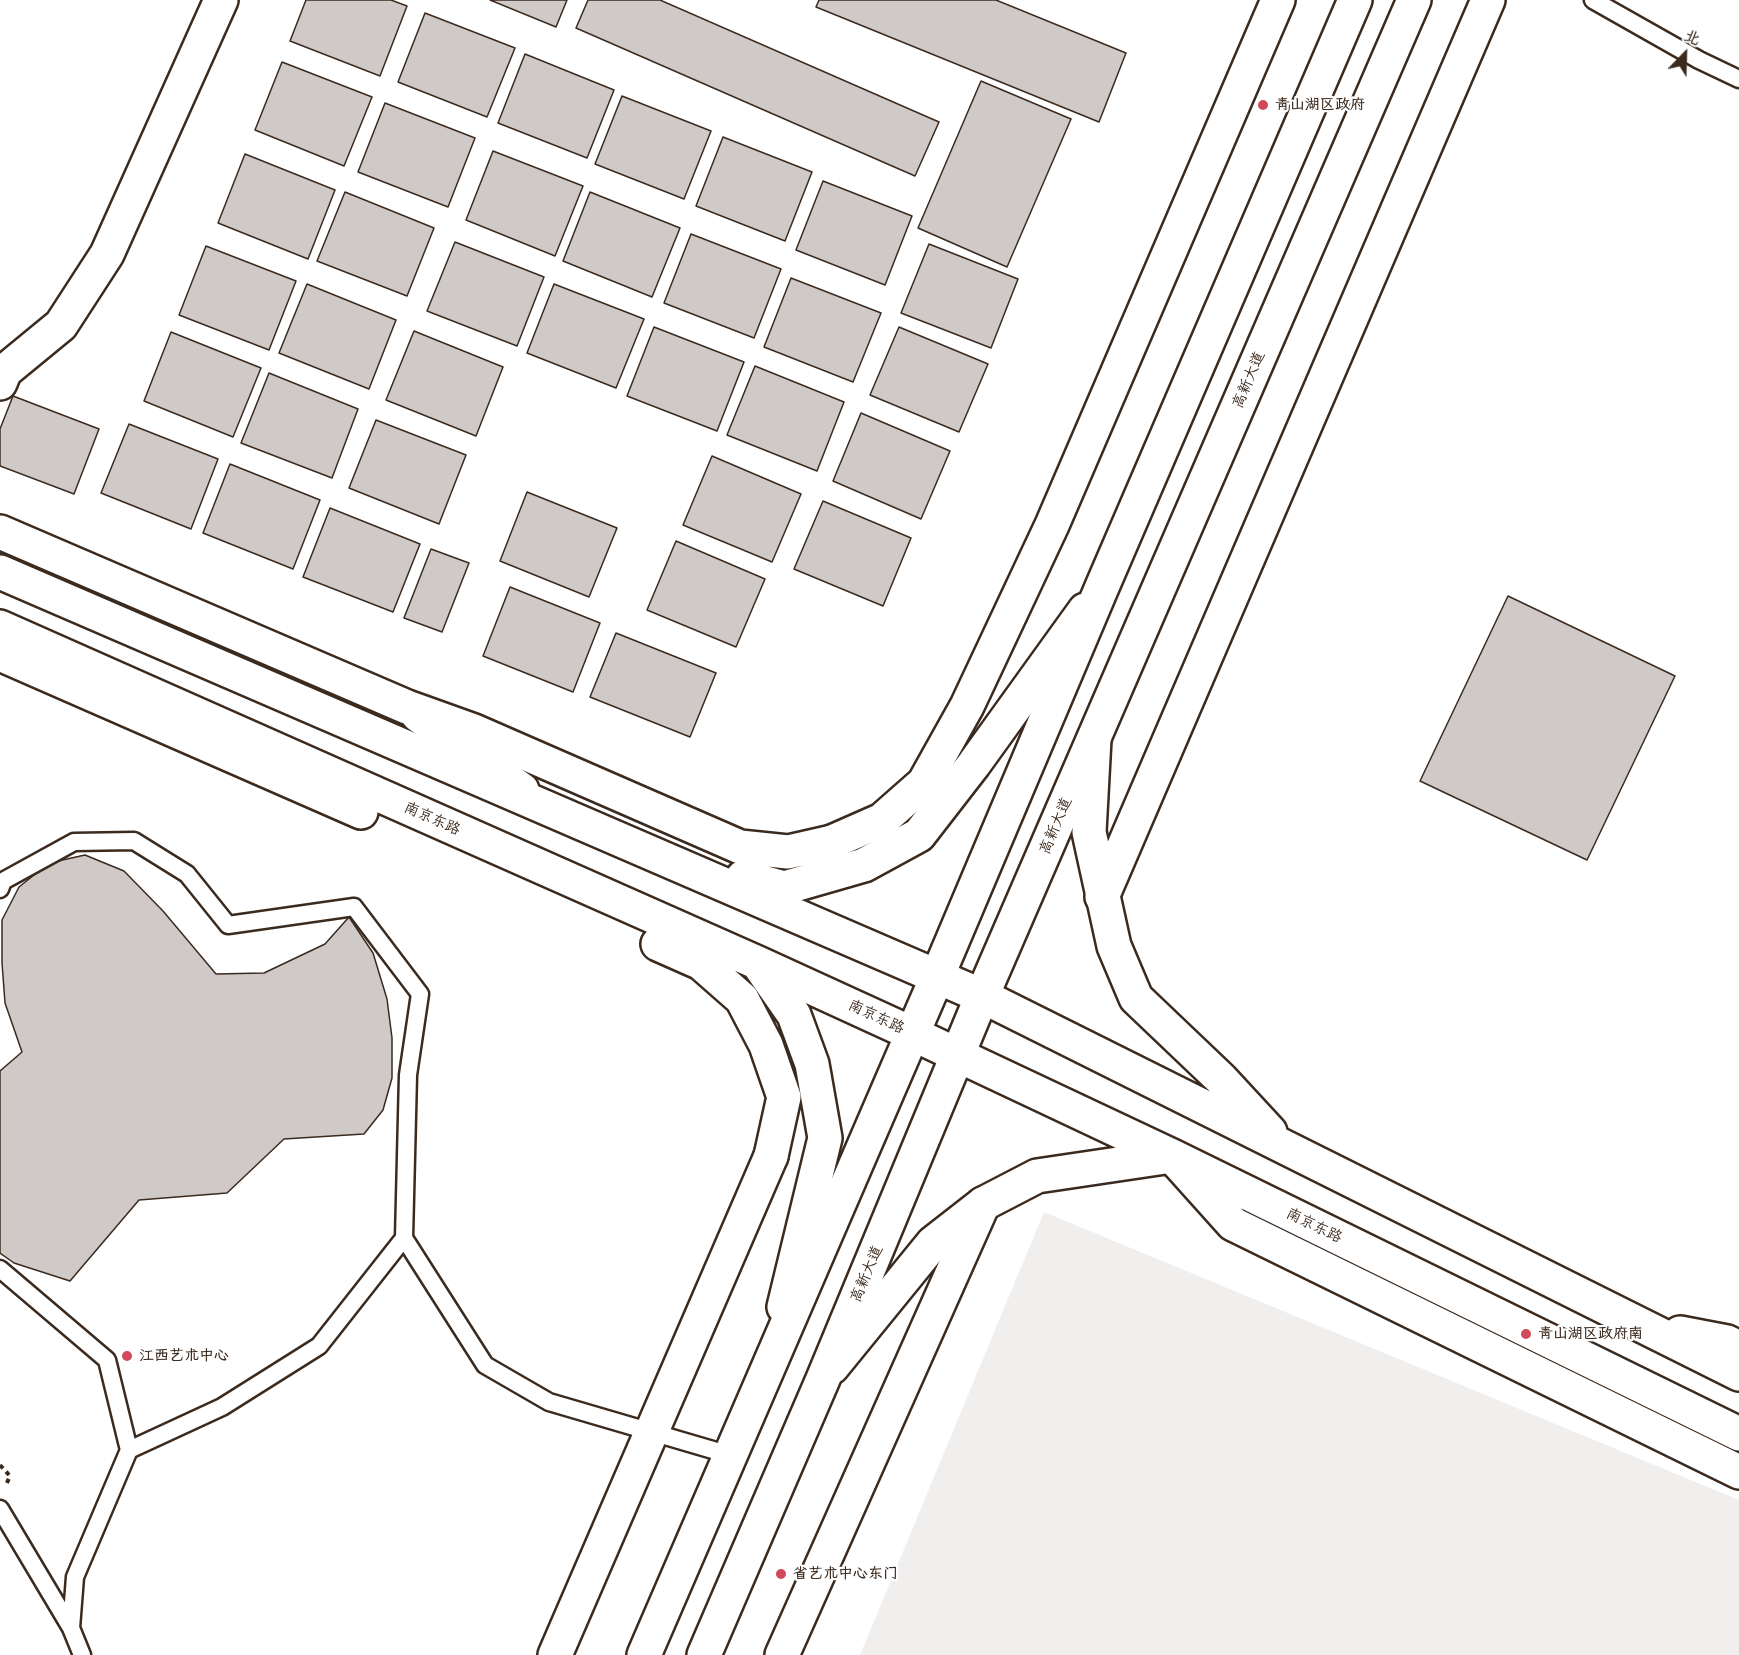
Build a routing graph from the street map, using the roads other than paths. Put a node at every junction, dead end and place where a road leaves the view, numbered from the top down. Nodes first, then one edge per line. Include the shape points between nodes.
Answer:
1 (221, 0) edge
2 (1278, 0) edge
3 (1355, 0) edge
4 (1414, 0) edge
5 (1488, 0) edge
6 (1593, 0) edge
7 (1739, 79) edge
8 (0, 383) edge
9 (0, 532) edge
10 (0, 572) edge
11 (1102, 587) junction
12 (0, 627) edge
13 (0, 654) edge
14 (406, 707) junction
15 (1095, 738) junction
16 (548, 808) junction
17 (655, 855) junction
18 (0, 889) edge
19 (1102, 897) junction
20 (758, 963) junction
21 (937, 977) junction
22 (982, 996) junction
23 (913, 1034) junction
24 (958, 1056) junction
25 (1283, 1146) junction
26 (1172, 1156) junction
27 (983, 1204) junction
28 (404, 1238) junction
29 (0, 1269) edge
30 (1641, 1325) junction
31 (1739, 1348) edge
32 (772, 1356) junction
33 (1739, 1374) edge
34 (823, 1379) junction
35 (651, 1432) junction
36 (1739, 1434) edge
37 (129, 1450) junction
38 (730, 1455) junction
39 (1739, 1472) edge
40 (0, 1509) edge
41 (71, 1628) junction
42 (82, 1655) edge
43 (555, 1655) edge
44 (644, 1655) edge
45 (704, 1655) edge
46 (782, 1655) edge

1 - 8 main road via 107,254 61,325 5,371
2 - 14 main road via 1052,525 967,706 924,783 882,820 832,842 788,852 740,847 474,731
3 - 11 main road
4 - 15 main road, 高新大道
5 - 19 main road
6 - 7 lane
9 - 14 main road
10 - 16 main road
11 - 17 main road via 919,835 864,866 784,888
11 - 21 main road
12 - 20 main road, 南京东路
13 - 35 main road via 701,963 742,999 766,1045 784,1097 771,1156
14 - 16 main road
15 - 19 main road via 1089,832
15 - 22 main road, 高新大道
16 - 17 main road
17 - 21 main road
18 - 28 lane via 3,881 74,842 134,841 187,874 228,925 354,907 420,994 408,1076
19 - 25 main road via 1114,946 1136,998 1221,1079
20 - 23 main road, 南京东路
20 - 32 main road via 794,1015 812,1064 825,1138
21 - 22 main road
21 - 23 main road
22 - 24 main road, 高新大道
22 - 25 main road
23 - 24 main road, 南京东路
23 - 32 main road
24 - 26 main road, 南京东路
24 - 34 main road, 高新大道
25 - 30 main road
26 - 27 main road via 1037,1176
26 - 36 main road, 南京东路
26 - 39 main road via 1233,1224
27 - 34 main road via 933,1243
27 - 46 main road
28 - 35 lane via 485,1365 549,1402
28 - 37 lane via 320,1346 222,1407
29 - 37 lane via 107,1360
30 - 31 main road via 1727,1342
30 - 33 main road
32 - 38 main road
34 - 45 main road, 高新大道
35 - 38 lane
35 - 43 main road
37 - 41 lane via 75,1577
38 - 44 main road
40 - 41 lane
41 - 42 lane

